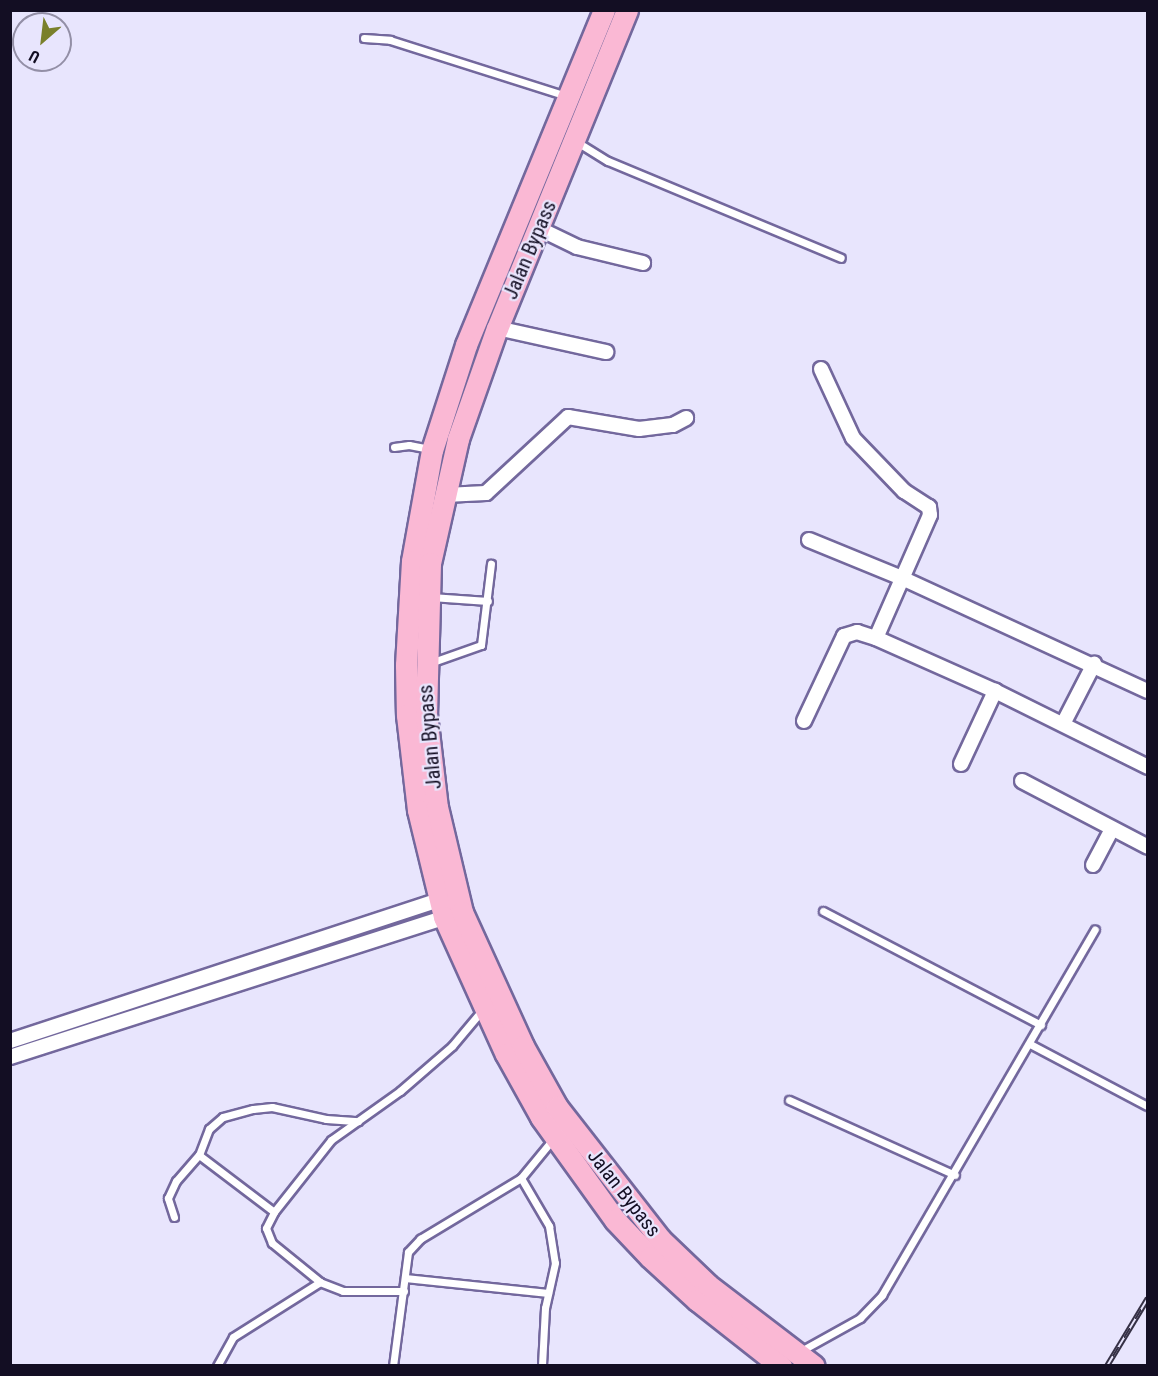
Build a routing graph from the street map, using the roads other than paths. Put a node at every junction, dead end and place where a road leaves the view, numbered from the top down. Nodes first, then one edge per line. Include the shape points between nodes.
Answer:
1 (604, 10) edge
2 (627, 10) edge
3 (364, 38) dead end
4 (570, 96) junction
5 (575, 140) junction
6 (540, 229) junction
7 (841, 258) dead end
8 (643, 262) dead end
9 (497, 328) junction
10 (606, 352) dead end
11 (821, 369) dead end
12 (686, 418) dead end
13 (394, 447) dead end
14 (432, 450) junction
15 (445, 495) junction
16 (808, 540) dead end
17 (491, 564) dead end
18 (904, 579) junction
19 (428, 597) junction
20 (488, 601) junction
21 (876, 638) junction
22 (1094, 664) junction
23 (425, 665) junction
24 (995, 691) junction
25 (1148, 691) edge
26 (804, 721) dead end
27 (1063, 724) junction
28 (961, 764) dead end
29 (1148, 767) edge
30 (1022, 781) dead end
31 (1112, 829) junction
32 (1148, 847) edge
33 (1093, 865) dead end
34 (451, 906) junction
35 (823, 911) dead end
36 (1095, 929) dead end
37 (485, 1007) junction
38 (1041, 1025) junction
39 (10, 1041) edge
40 (1030, 1044) junction
41 (10, 1057) edge
42 (789, 1100) dead end
43 (1148, 1106) edge
44 (358, 1120) junction
45 (555, 1136) junction
46 (199, 1155) junction
47 (955, 1175) junction
48 (521, 1178) junction
49 (273, 1212) junction
50 (174, 1217) dead end
51 (405, 1278) junction
52 (320, 1282) junction
53 (404, 1292) junction
54 (548, 1293) junction
55 (789, 1359) edge
56 (217, 1365) edge
57 (393, 1365) edge
58 (542, 1365) edge
59 (814, 1365) edge

1 - 4 highway, Jalan Bypass
2 - 5 highway, Jalan Bypass
3 - 4 lane via 390,40
4 - 14 highway, Jalan Bypass via 466,345
5 - 6 highway, Jalan Bypass
5 - 7 lane via 608,161
6 - 8 street via 577,247
6 - 9 highway, Jalan Bypass
9 - 10 street
9 - 15 highway, Jalan Bypass via 458,439
11 - 18 street via 853,438 904,491 929,507 929,523
12 - 15 street via 673,425 639,429 568,417 486,493
13 - 14 lane via 409,445
14 - 34 highway, Jalan Bypass via 412,561 407,715 418,810
15 - 19 highway, Jalan Bypass via 430,563
16 - 18 street
17 - 20 lane
18 - 21 street
18 - 22 street
19 - 20 lane
19 - 23 highway, Jalan Bypass
20 - 23 lane via 481,645
21 - 24 street
21 - 26 street via 857,632 844,636
22 - 25 street
22 - 27 street
23 - 34 highway, Jalan Bypass via 426,714
24 - 27 street
24 - 28 street
27 - 29 street
30 - 31 street
31 - 32 street
31 - 33 street
34 - 37 highway, Jalan Bypass
34 - 39 street
34 - 41 street
34 - 55 highway, Jalan Bypass via 557,1107 633,1208 708,1285
35 - 38 lane
36 - 38 lane
37 - 44 lane via 452,1046 400,1091
37 - 45 highway, Jalan Bypass via 506,1054
38 - 40 lane
40 - 43 lane
40 - 47 lane
42 - 47 lane
44 - 46 lane via 326,1119 273,1107 253,1109 224,1117 209,1129
44 - 49 lane via 331,1140
45 - 48 lane
45 - 55 highway, Jalan Bypass via 615,1220 650,1257 697,1300
46 - 49 lane
46 - 50 lane via 176,1181 168,1198
47 - 55 lane via 882,1296 860,1318
48 - 51 lane via 420,1239 408,1252
48 - 54 lane via 549,1226 555,1263
49 - 52 lane via 266,1228 272,1243
51 - 53 lane
51 - 54 lane
52 - 53 lane via 343,1291
52 - 56 lane via 232,1336
53 - 57 lane
54 - 58 lane
55 - 59 highway, Jalan Bypass

